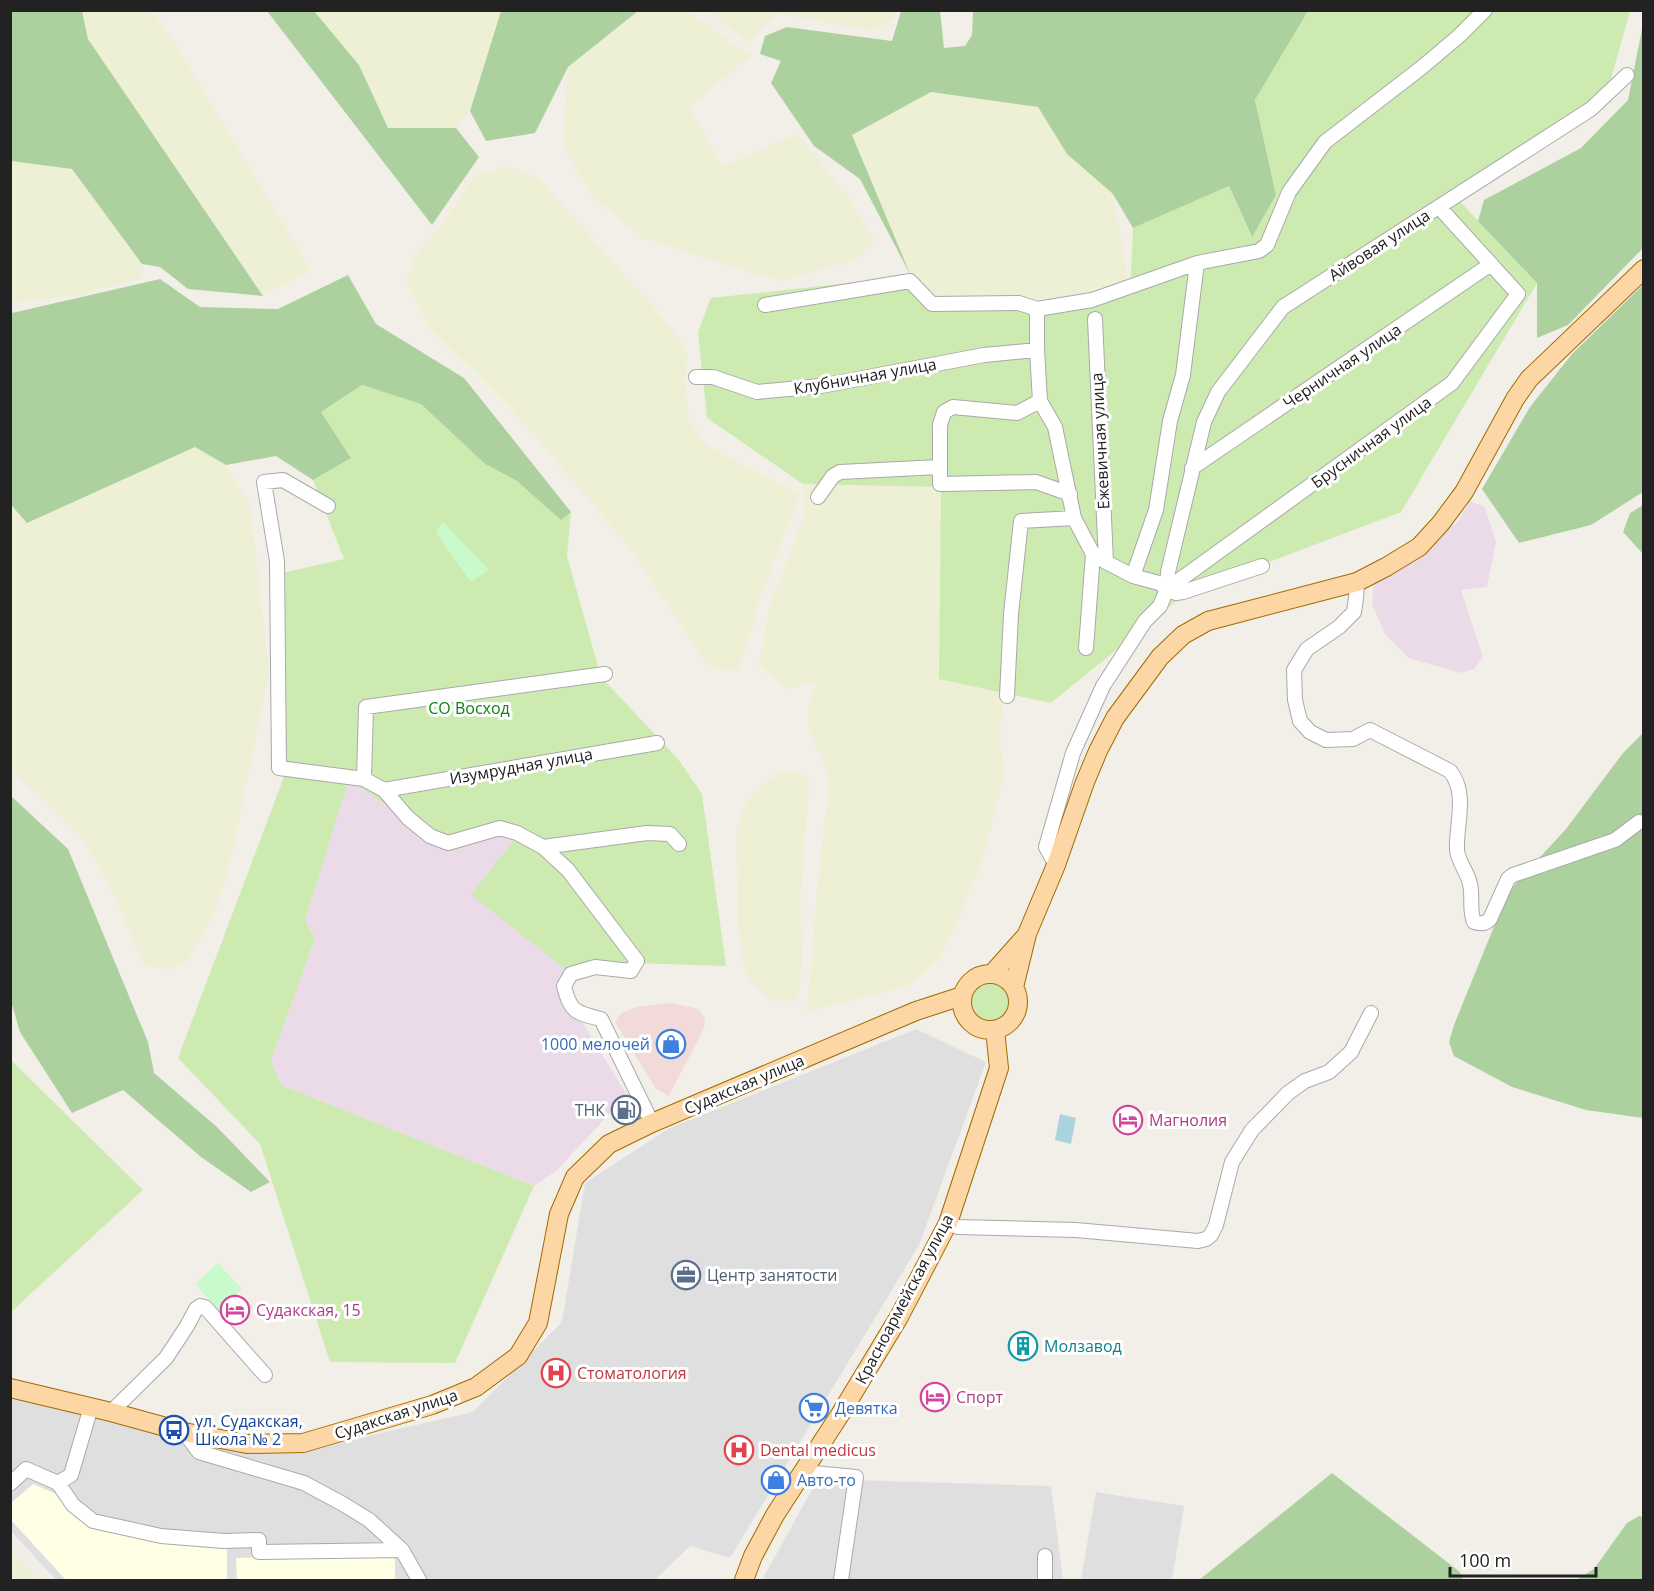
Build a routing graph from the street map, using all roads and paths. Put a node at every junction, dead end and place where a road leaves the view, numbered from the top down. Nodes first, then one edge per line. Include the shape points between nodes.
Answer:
1 (1485, 10) edge
2 (1627, 75) dead end
3 (1439, 207) junction
4 (1197, 263) junction
5 (1491, 264) junction
6 (1644, 269) edge
7 (765, 305) dead end
8 (1037, 309) junction
9 (1095, 319) dead end
10 (1036, 350) junction
11 (696, 376) dead end
12 (1040, 401) junction
13 (939, 467) junction
14 (1192, 468) junction
15 (1070, 494) junction
16 (818, 496) dead end
17 (328, 506) dead end
18 (1074, 518) junction
19 (1093, 554) junction
20 (1106, 562) junction
21 (1262, 566) dead end
22 (1133, 576) junction
23 (1357, 582) junction
24 (1167, 589) junction
25 (1086, 648) dead end
26 (605, 674) dead end
27 (1007, 696) dead end
28 (657, 743) dead end
29 (364, 779) junction
30 (384, 790) junction
31 (1640, 822) dead end
32 (679, 844) dead end
33 (543, 847) junction
34 (1056, 865) junction
35 (1027, 934) junction
36 (992, 974) junction
37 (1014, 987) junction
38 (962, 996) junction
39 (1371, 1013) dead end
40 (995, 1030) junction
41 (652, 1123) junction
42 (948, 1223) junction
43 (265, 1375) dead end
44 (10, 1388) edge
45 (91, 1407) junction
46 (111, 1412) junction
47 (184, 1432) junction
48 (803, 1472) junction
49 (58, 1483) junction
50 (10, 1484) edge
51 (402, 1550) junction
52 (1045, 1556) dead end
53 (419, 1581) edge
54 (744, 1581) edge
55 (841, 1581) edge
56 (1045, 1581) edge

1 - 4 street via 1421,68 1324,142 1289,192 1268,245 1259,251
2 - 3 street, Айвовая улица via 1590,109
3 - 5 street
3 - 14 street, Айвовая улица via 1283,307 1218,392 1204,422
4 - 8 street via 1092,300
4 - 22 street via 1183,375 1170,421 1156,510
5 - 14 street, Черничная улица
5 - 24 street, Брусничная улица via 1518,294 1452,383
6 - 23 main road via 1529,379 1464,492 1419,547
7 - 8 street via 910,281 932,304 1019,303
8 - 10 street
9 - 20 street, Ежевичная улица
10 - 11 street, Клубничная улица via 984,355 822,386 758,392 713,377
10 - 12 street
12 - 13 street via 1017,412 953,407 944,412
12 - 15 street via 1055,427
13 - 15 street via 940,484 1036,482
13 - 16 street via 840,472
14 - 24 street, Айвовая улица
15 - 18 street
17 - 29 street via 283,480 264,482 277,561 279,768
18 - 19 street
18 - 27 street via 1022,521 1011,614
19 - 20 street
19 - 25 street
20 - 22 street
21 - 24 street via 1183,592
22 - 24 street
23 - 31 street via 1354,612 1306,649 1294,670 1300,721 1326,740 1353,739 1370,730 1450,771 1458,781 1457,851 1470,885 1474,922 1486,923 1490,919 1513,875 1616,840
23 - 34 main road via 1208,621 1183,634 1160,657 1115,718 1084,782
24 - 34 street via 1160,606 1145,621 1103,686 1073,753 1046,847
26 - 29 street via 366,707
28 - 30 street, Изумрудная улица
29 - 30 street
30 - 33 street via 408,818 430,836 448,843 500,828
32 - 33 street via 670,834 647,833
33 - 41 street via 568,870 637,961 631,971 595,967 572,974 564,986 568,1002 579,1014 601,1019
34 - 35 main road
35 - 36 main road
35 - 37 main road
36 - 37 main road via 1005,978
36 - 38 main road via 979,976 968,984
37 - 40 main road via 1018,1005 1011,1021
38 - 40 main road via 964,1014 977,1027
38 - 41 main road, Судакская улица via 916,1011
39 - 42 street via 1351,1052 1329,1072 1288,1093 1252,1130 1232,1162 1216,1225 1206,1239 958,1227
40 - 42 main road, Красноармейская улица via 999,1068
41 - 47 main road, Судакская улица via 609,1144 575,1177 559,1214 538,1323 518,1356 476,1387 432,1405 303,1443 247,1444
42 - 48 main road, Красноармейская улица via 898,1317
43 - 46 street via 200,1306 166,1358
44 - 45 main road, Судакская улица
45 - 46 main road, Судакская улица
45 - 49 street via 71,1475
46 - 47 main road, Судакская улица
47 - 51 street via 199,1452 304,1483 324,1493 369,1520
48 - 54 main road, Красноармейская улица via 753,1556
48 - 55 street via 856,1477
49 - 50 street via 27,1469
49 - 51 street via 73,1505 93,1521 161,1536 259,1540 259,1552
51 - 53 street
52 - 56 street

